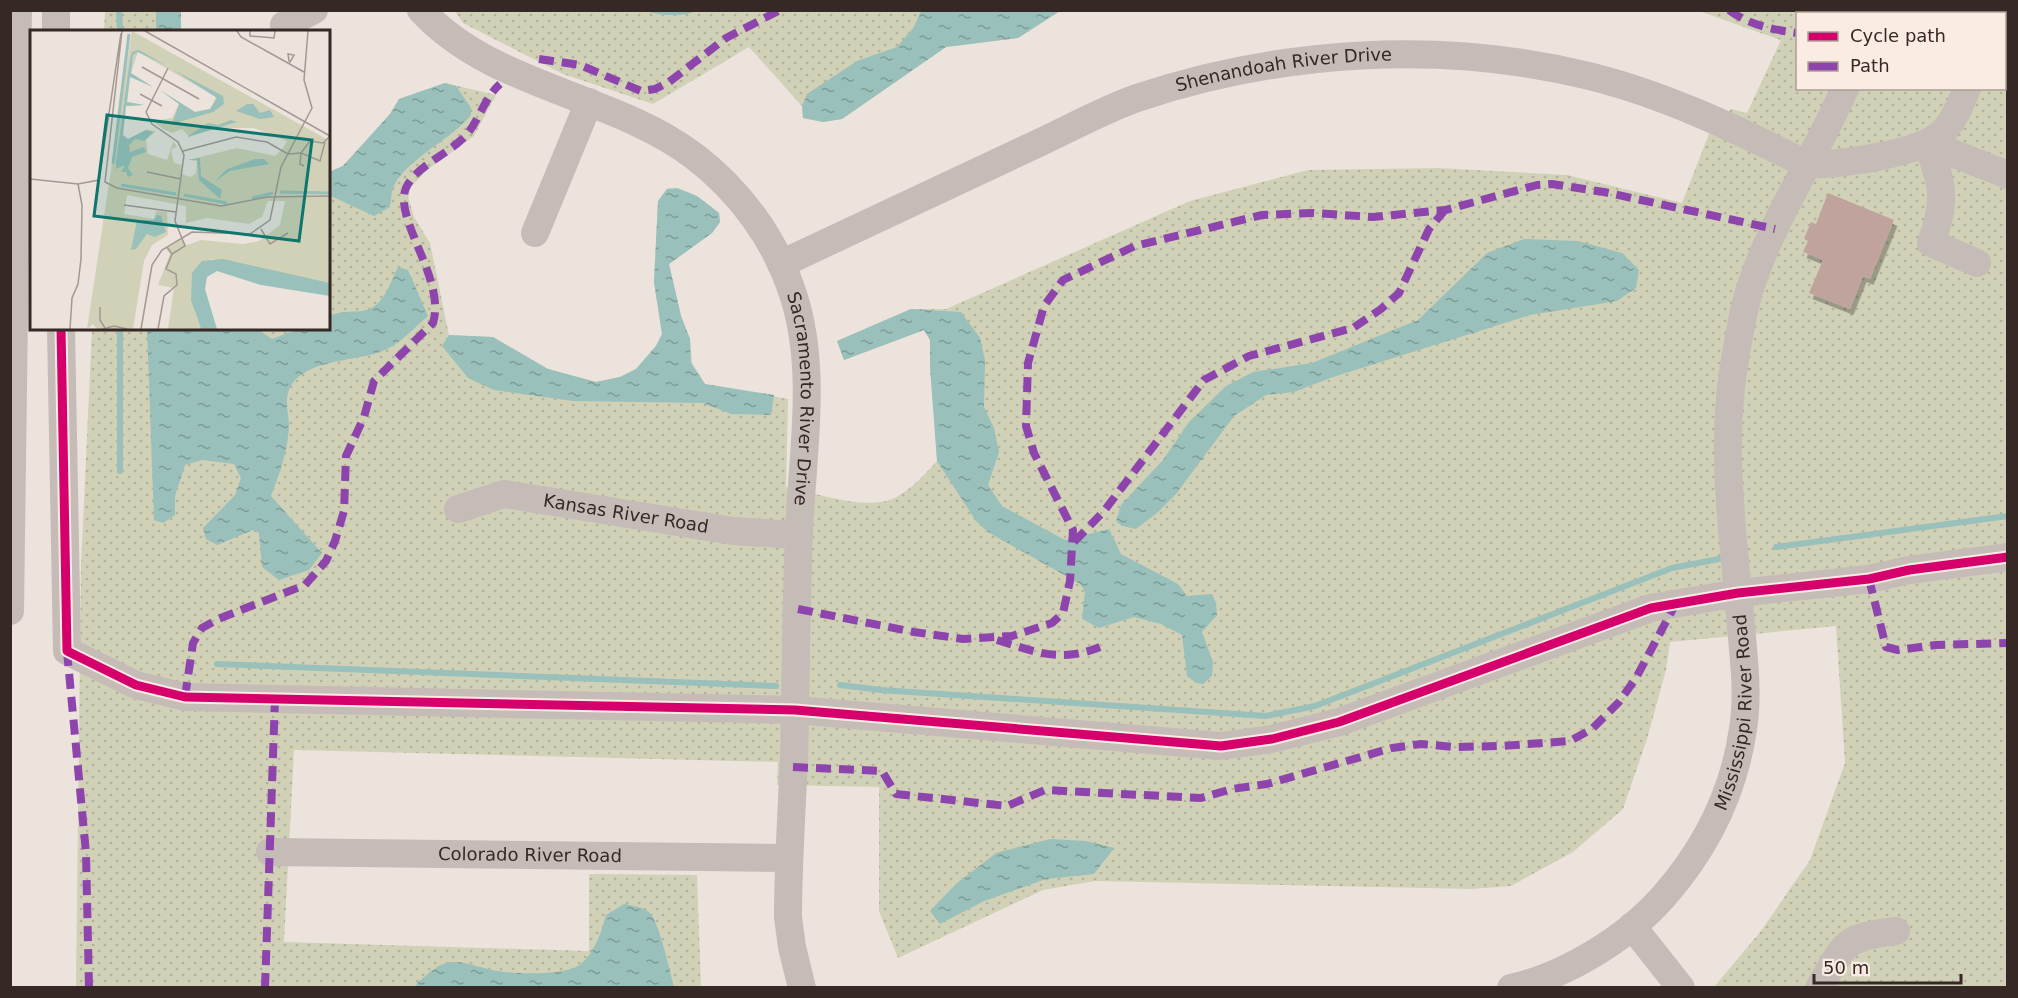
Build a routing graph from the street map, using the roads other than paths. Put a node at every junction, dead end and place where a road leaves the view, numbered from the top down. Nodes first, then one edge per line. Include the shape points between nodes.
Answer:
1 (18, 10) edge
2 (56, 10) edge
3 (314, 10) edge
4 (421, 10) edge
5 (284, 25) dead end
6 (56, 30) edge
7 (1824, 90) edge
8 (1844, 90) edge
9 (1966, 90) edge
10 (589, 102) junction
11 (1927, 143) junction
12 (1806, 164) junction
13 (2007, 176) edge
14 (535, 233) dead end
15 (1977, 263) dead end
16 (782, 264) junction
17 (61, 330) edge
18 (458, 509) dead end
19 (799, 535) junction
20 (2007, 557) edge
21 (1738, 593) junction
22 (10, 611) edge
23 (795, 711) junction
24 (270, 852) dead end
25 (788, 858) junction
26 (1632, 926) junction
27 (1896, 931) dead end
28 (802, 987) edge
29 (1511, 987) edge
30 (1681, 987) edge
31 (1819, 987) edge

1 - 22 street
2 - 6 street
3 - 5 street
4 - 10 street, Sacramento River Drive via 472,51
7 - 12 street, Mississippi River Road via 1813,118
8 - 12 street, Mississippi River Road via 1829,126
9 - 11 street via 1951,123
10 - 14 street
10 - 16 street, Sacramento River Drive via 644,126 693,155 741,199
11 - 12 street via 1838,164
11 - 13 street
11 - 15 street via 1942,180 1939,222 1931,243
12 - 16 street, Shenandoah River Drive via 1671,102 1589,76 1485,58 1418,55 1287,63 1211,76 1135,99
12 - 21 street, Mississippi River Road via 1748,295 1733,374 1728,469
16 - 19 street, Sacramento River Drive via 802,329 807,385
17 - 23 street via 67,651 136,685 185,697
18 - 19 street, Kansas River Road via 504,494 733,531
19 - 23 street, Sacramento River Drive
20 - 21 street via 1869,579
21 - 23 street via 1651,608 1339,722 1272,739 1221,746
21 - 26 street, Mississippi River Road via 1744,729 1732,778 1714,826 1685,872 1648,914
23 - 25 street, Sacramento River Drive
24 - 25 street, Colorado River Road
25 - 28 street, Sacramento River Drive via 788,917
26 - 29 street, Mississippi River Road via 1534,983
26 - 30 street
27 - 31 street via 1851,939

